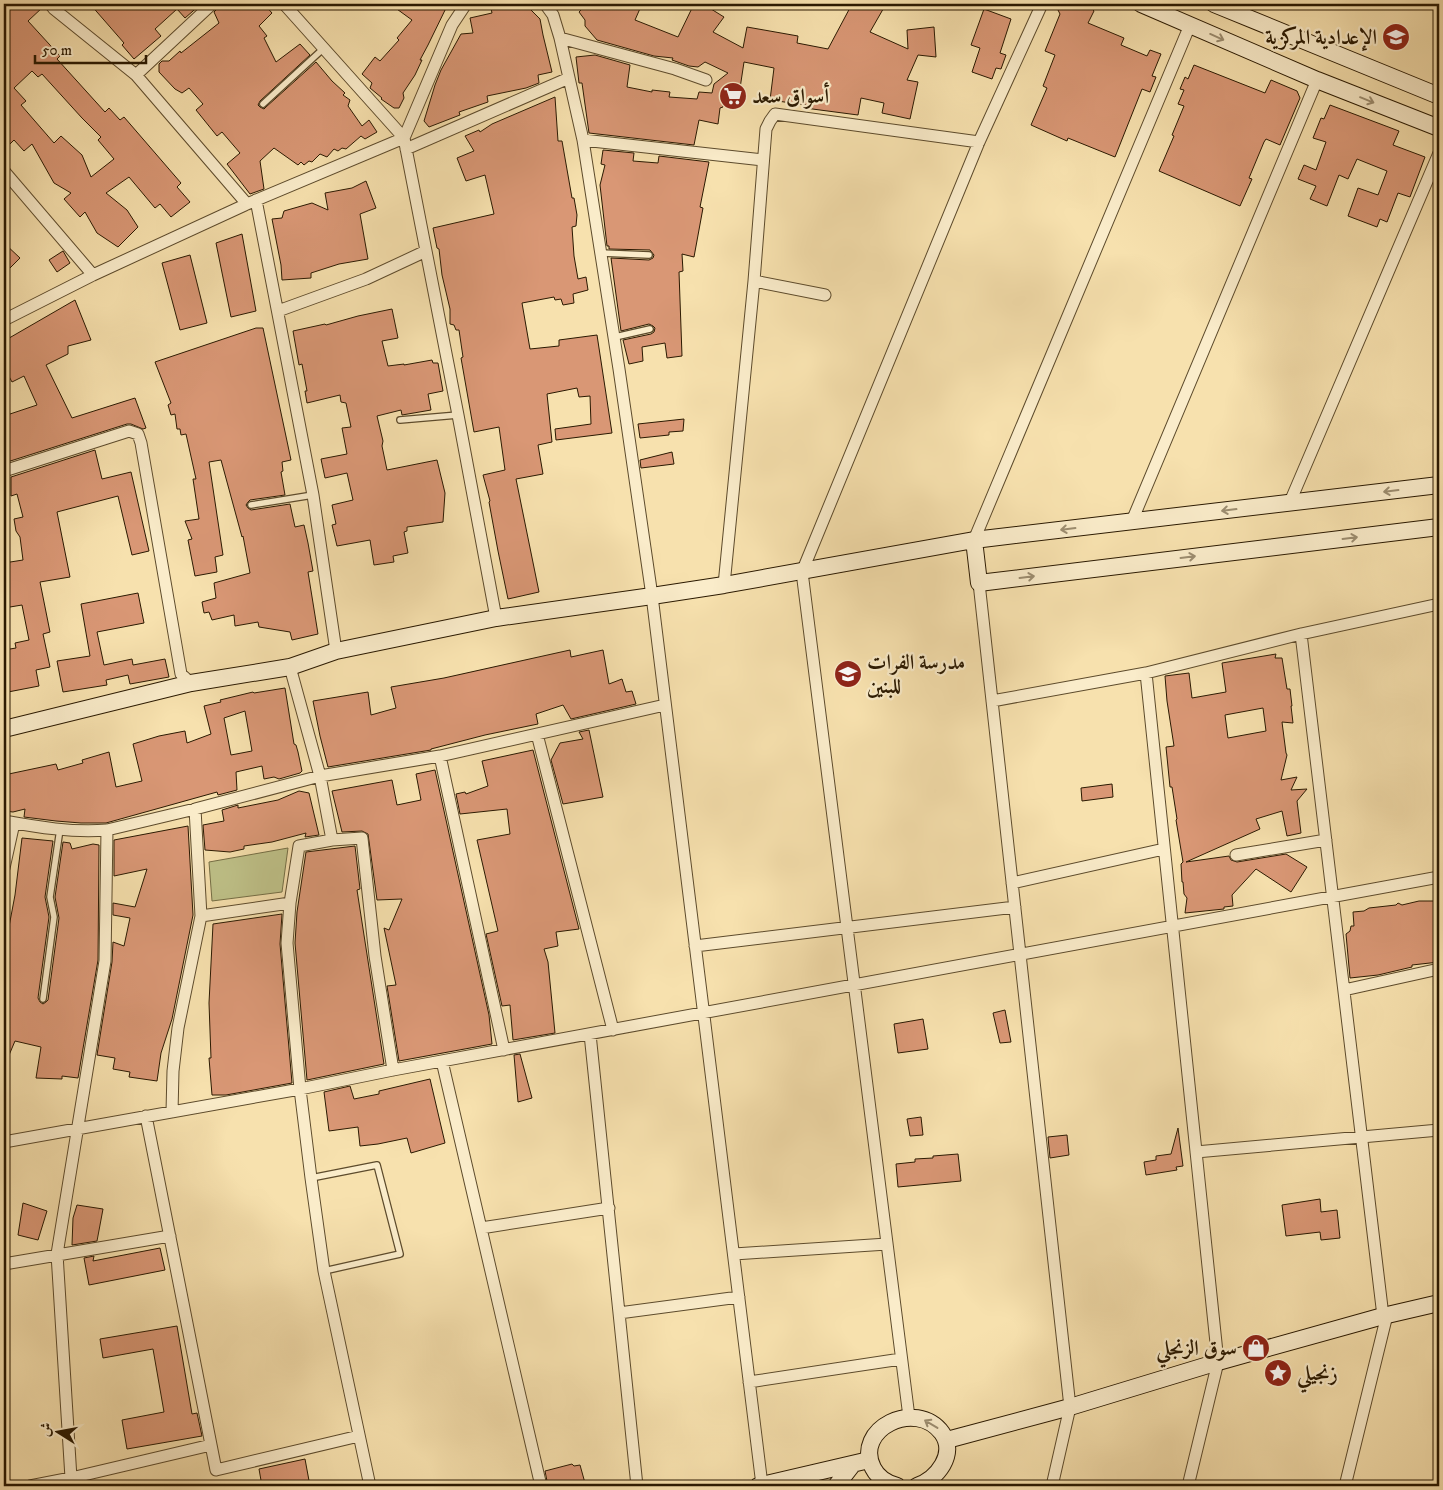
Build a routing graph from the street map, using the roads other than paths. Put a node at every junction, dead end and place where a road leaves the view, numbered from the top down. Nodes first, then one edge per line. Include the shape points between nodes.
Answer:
1 (212, 4) edge
2 (284, 4) edge
3 (466, 4) edge
4 (544, 4) edge
5 (1042, 4) edge
6 (1141, 4) edge
7 (1214, 4) edge
8 (54, 5) edge
9 (1190, 25) junction
10 (560, 38) junction
11 (324, 48) junction
12 (136, 75) junction
13 (569, 78) junction
14 (706, 80) dead end
15 (1318, 80) junction
16 (1439, 96) edge
17 (263, 104) dead end
18 (1439, 128) edge
19 (583, 140) junction
20 (979, 142) junction
21 (405, 143) junction
22 (1439, 153) edge
23 (763, 160) junction
24 (4, 171) edge
25 (252, 202) junction
26 (426, 251) junction
27 (601, 253) junction
28 (649, 255) dead end
29 (93, 275) junction
30 (754, 282) junction
31 (825, 295) dead end
32 (278, 311) junction
33 (4, 320) edge
34 (650, 329) dead end
35 (615, 337) junction
36 (458, 415) junction
37 (400, 420) dead end
38 (4, 471) edge
39 (1439, 485) edge
40 (313, 495) junction
41 (1290, 502) junction
42 (250, 505) dead end
43 (1132, 521) junction
44 (1439, 527) edge
45 (974, 540) junction
46 (802, 572) junction
47 (979, 583) junction
48 (724, 585) junction
49 (652, 596) junction
50 (1439, 604) edge
51 (496, 618) junction
52 (1301, 634) junction
53 (336, 651) junction
54 (290, 667) junction
55 (1146, 673) junction
56 (190, 683) junction
57 (992, 700) junction
58 (665, 705) junction
59 (4, 729) edge
60 (537, 734) junction
61 (440, 756) junction
62 (320, 776) junction
63 (195, 809) junction
64 (9, 822) edge
65 (60, 829) junction
66 (107, 830) junction
67 (332, 840) junction
68 (1326, 840) junction
69 (1164, 848) junction
70 (1236, 855) dead end
71 (4, 868) edge
72 (1439, 877) edge
73 (1012, 883) junction
74 (1333, 897) junction
75 (290, 903) junction
76 (1015, 907) junction
77 (201, 916) junction
78 (1172, 926) junction
79 (846, 927) junction
80 (695, 946) junction
81 (1020, 954) junction
82 (1439, 969) edge
83 (854, 985) junction
84 (1344, 990) junction
85 (42, 999) dead end
86 (704, 1013) junction
87 (613, 1030) junction
88 (590, 1034) junction
89 (504, 1050) junction
90 (442, 1061) junction
91 (393, 1070) junction
92 (300, 1089) junction
93 (172, 1112) junction
94 (146, 1116) junction
95 (79, 1128) junction
96 (1439, 1130) edge
97 (1362, 1137) junction
98 (4, 1142) edge
99 (1196, 1152) junction
100 (311, 1178) junction
101 (609, 1208) junction
102 (481, 1228) junction
103 (170, 1236) junction
104 (887, 1244) junction
105 (57, 1254) junction
106 (734, 1254) junction
107 (4, 1264) edge
108 (324, 1271) junction
109 (739, 1297) junction
110 (1439, 1303) edge
111 (620, 1313) junction
112 (1385, 1316) junction
113 (901, 1359) junction
114 (1218, 1362) junction
115 (750, 1382) junction
116 (1070, 1407) junction
117 (909, 1417) junction
118 (359, 1436) junction
119 (947, 1440) junction
120 (211, 1445) junction
121 (861, 1462) junction
122 (72, 1478) junction
123 (50, 1485) edge
124 (30, 1486) edge
125 (370, 1486) edge
126 (541, 1486) edge
127 (637, 1486) edge
128 (760, 1486) edge
129 (836, 1486) edge
130 (897, 1486) edge
131 (917, 1486) edge
132 (1052, 1486) edge
133 (1188, 1486) edge
134 (1345, 1486) edge

1 - 12 street
2 - 11 street
3 - 21 street via 452,25
4 - 10 street via 553,15
5 - 20 street
6 - 9 street
7 - 16 street
8 - 12 street
9 -> 15 street
9 - 45 street
10 - 13 street
10 - 14 street
11 - 17 lane
11 - 21 street
12 - 25 street
13 - 19 street
13 - 21 street
15 -> 18 street
15 - 43 street
19 - 23 street
19 - 27 street
20 - 23 street via 775,114 766,129
20 - 46 street
21 - 25 street
21 - 26 street
22 - 41 street
23 - 30 street
24 - 29 street
25 - 29 street
25 - 32 street
26 - 32 street via 366,279
26 - 36 street
27 - 28 lane
27 - 35 street
29 - 33 street
30 - 31 street
30 - 48 street
32 - 40 street
34 - 35 lane
35 - 49 street
36 - 37 lane
36 - 51 street
38 - 56 street via 129,431 138,434 181,674
39 -> 41 street
40 - 42 lane
40 - 53 street
41 -> 43 street
43 -> 45 street
47 -> 44 street
45 - 46 street
45 - 47 street
46 - 48 street
46 - 79 street
47 - 57 street
48 - 49 street
49 - 51 street
49 - 58 street
50 - 52 street
51 - 53 street
52 - 55 street
52 - 68 street
53 - 54 street
54 - 56 street
54 - 62 street
55 - 57 street
55 - 69 street
56 - 59 street
57 - 73 street
58 - 60 street
58 - 80 street
60 - 61 street
60 - 87 street
61 - 62 street
61 - 89 street
62 - 63 street
62 - 67 street
63 - 66 street
63 - 77 street
64 - 65 street
64 - 71 street
65 - 66 street
65 - 85 lane via 50,897 54,918
66 - 95 street via 105,961
67 - 75 street via 299,846
67 - 91 street via 362,838 375,956
68 - 70 street
68 - 74 street
69 - 73 street
69 - 78 street
72 - 74 street
73 - 76 street
74 - 78 street
74 - 84 street
75 - 77 street
75 - 92 street via 287,943
76 - 79 street
76 - 81 street
77 - 93 street via 178,1028
78 - 81 street
78 - 99 street
79 - 80 street
79 - 83 street
80 - 86 street
81 - 83 street
81 - 116 street
82 - 84 street
83 - 86 street
83 - 104 street
84 - 97 street
86 - 87 street
86 - 106 street
87 - 88 street
88 - 89 street
88 - 101 street
89 - 90 street
90 - 91 street
90 - 102 street
91 - 92 street
92 - 93 street
92 - 100 street
93 - 94 street
94 - 95 street
94 - 103 street
95 - 98 street
95 - 105 street
96 - 97 street
97 - 99 street
97 - 112 street
99 - 114 street
100 - 108 street
100 - 108 lane via 377,1165 400,1254
101 - 102 street
101 - 111 street
102 - 126 street
103 - 105 street
103 - 120 street
104 - 106 street
104 - 113 street
105 - 107 street
105 - 122 street
106 - 109 street
108 - 118 street
109 - 111 street
109 - 115 street
110 - 112 street
111 - 127 street
112 - 114 street
112 - 134 street
113 - 115 street
113 - 117 street
114 - 116 street
114 - 133 street
115 - 128 street
116 - 119 street
116 - 132 street
119 -> 117 street via 931,1423
117 - 121 street via 883,1427
118 - 120 street via 216,1470
118 - 125 street
119 - 131 street via 943,1466 935,1476
120 - 122 street
121 - 128 street
121 - 129 street
121 - 130 street via 877,1476
122 - 123 street
123 - 124 street

